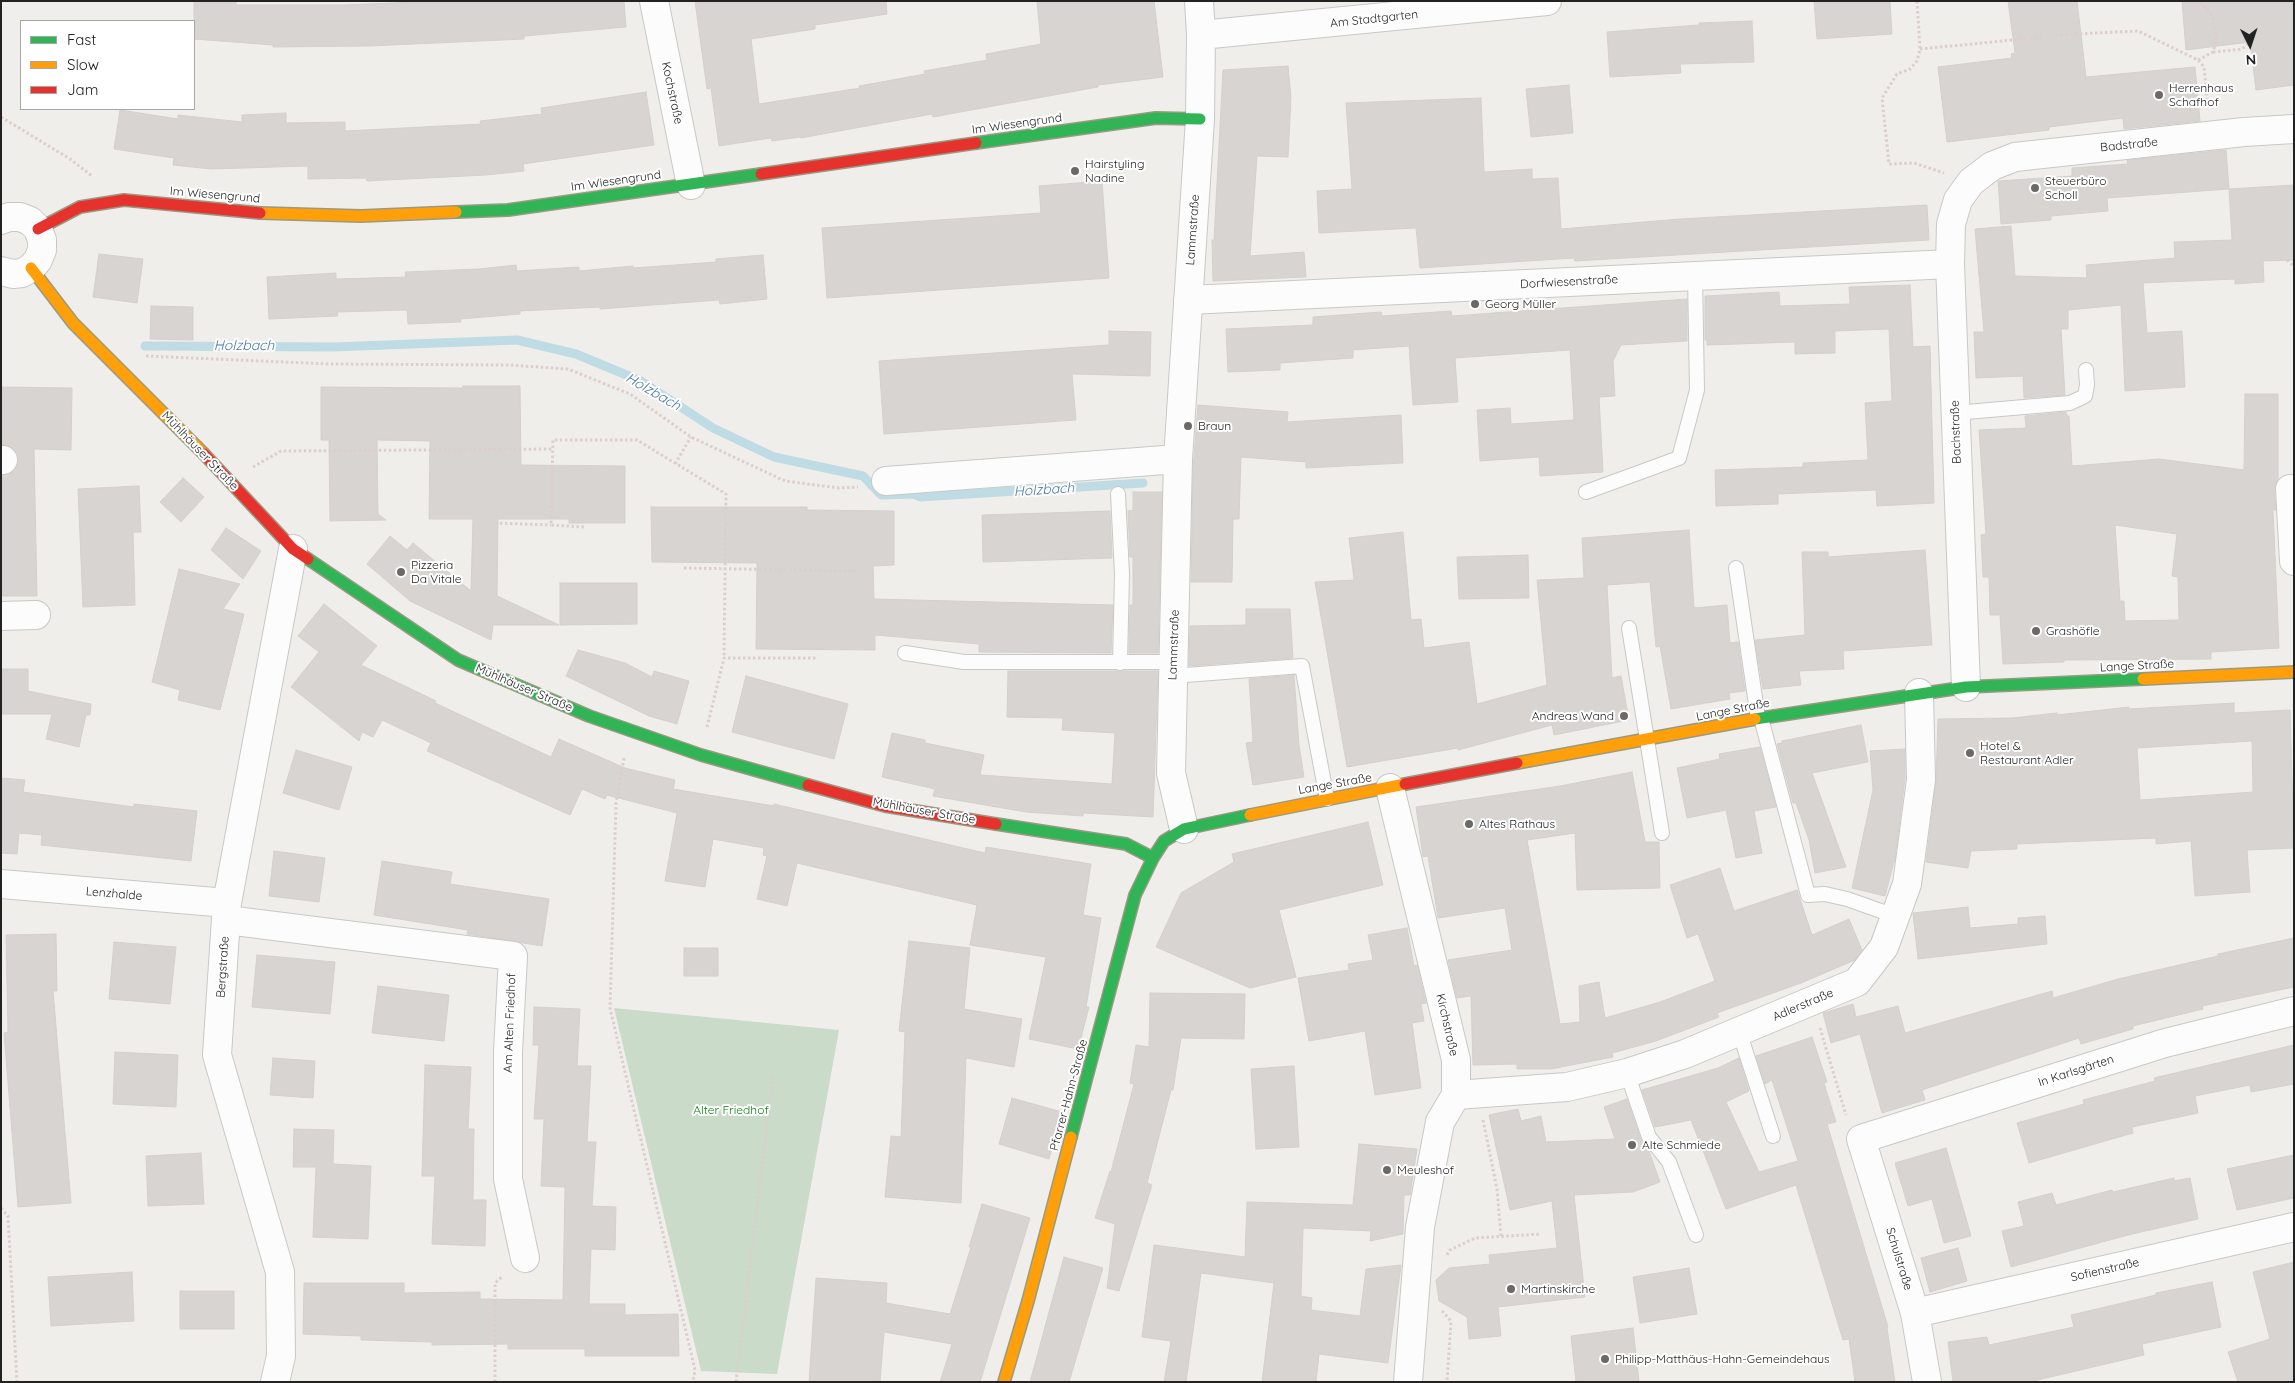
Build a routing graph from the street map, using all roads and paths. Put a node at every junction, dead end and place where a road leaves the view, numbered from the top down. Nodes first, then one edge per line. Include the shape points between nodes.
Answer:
1 (654, 1) edge
2 (1199, 1) edge
3 (1547, 1) edge
4 (1916, 1) edge
5 (2200, 1) edge
6 (1201, 35) junction
7 (2055, 35) dead end
8 (2044, 37) dead end
9 (2250, 42) dead end
10 (1920, 49) junction
11 (2212, 52) junction
12 (2198, 60) junction
13 (1, 117) edge
14 (1200, 119) junction
15 (2294, 129) edge
16 (2212, 136) junction
17 (1971, 182) junction
18 (691, 185) junction
19 (124, 200) junction
20 (1, 220) edge
21 (38, 230) junction
22 (2287, 260) dead end
23 (1950, 264) junction
24 (2294, 266) edge
25 (31, 268) junction
26 (1, 271) edge
27 (1695, 276) junction
28 (1188, 300) junction
29 (114, 364) junction
30 (2086, 370) dead end
31 (1956, 413) junction
32 (691, 437) junction
33 (553, 449) junction
34 (1178, 459) junction
35 (676, 464) junction
36 (229, 481) junction
37 (886, 481) joint
38 (2290, 488) dead end
39 (1586, 492) dead end
40 (1118, 494) dead end
41 (495, 523) dead end
42 (551, 525) junction
43 (584, 527) dead end
44 (294, 549) junction
45 (2294, 561) edge
46 (684, 568) dead end
47 (1736, 568) dead end
48 (725, 569) junction
49 (855, 571) dead end
50 (1, 616) edge
51 (36, 616) dead end
52 (1629, 628) dead end
53 (905, 653) dead end
54 (724, 658) junction
55 (816, 658) dead end
56 (1120, 663) junction
57 (1173, 669) junction
58 (2294, 672) edge
59 (1966, 687) junction
60 (1919, 694) junction
61 (1760, 718) junction
62 (628, 729) junction
63 (1646, 740) junction
64 (700, 755) junction
65 (1390, 788) junction
66 (1328, 799) junction
67 (1184, 830) junction
68 (1662, 833) dead end
69 (1153, 858) junction
70 (1, 884) edge
71 (227, 911) junction
72 (1895, 916) junction
73 (1812, 1001) junction
74 (2294, 1011) edge
75 (1739, 1031) junction
76 (1627, 1073) junction
77 (772, 1076) dead end
78 (1456, 1095) junction
79 (1846, 1116) dead end
80 (1476, 1121) dead end
81 (1773, 1136) dead end
82 (1861, 1139) joint
83 (1, 1208) edge
84 (2294, 1227) edge
85 (1541, 1234) dead end
86 (1696, 1235) dead end
87 (1501, 1236) junction
88 (525, 1258) joint
89 (1442, 1263) dead end
90 (1440, 1309) dead end
91 (1915, 1313) junction
92 (18, 1382) edge
93 (275, 1382) edge
94 (495, 1382) edge
95 (693, 1382) edge
96 (736, 1382) edge
97 (1004, 1382) edge
98 (1408, 1382) edge
99 (1447, 1382) edge
100 (1927, 1382) edge

1 - 18 street, Kochstraße
2 - 6 street, Lammstraße
3 - 6 street, Am Stadtgarten
4 - 10 path
5 - 11 path via 2213,17 2216,41
6 - 14 street, Lammstraße
7 - 12 path via 2138,31
8 - 10 path
9 - 11 path via 2242,49
10 - 17 path via 1917,61 1910,69 1897,74 1882,98 1888,164 1914,162
11 - 12 path
12 - 16 path via 2204,67
13 - 19 path via 70,159
14 - 18 street, Im Wiesengrund via 1156,118
14 - 28 street, Lammstraße
15 - 16 street, Badstraße
16 - 17 street, Badstraße via 2015,157 1992,166
17 - 23 street, Bachstraße via 1958,200 1951,224
18 - 19 street, Im Wiesengrund via 508,210 361,216 243,212
19 - 21 street, Im Wiesengrund via 80,207
20 - 21 street via 20,217
21 - 25 street via 42,250
22 - 24 path
23 - 27 street, Dorfwiesenstraße
23 - 31 street, Bachstraße
25 - 26 street via 13,274
25 - 29 street, Mühlhäuser Straße via 73,323
27 - 28 street, Dorfwiesenstraße
27 - 39 lane via 1697,390 1679,458
28 - 34 street, Lammstraße
29 - 32 path via 130,355 330,364 568,368 630,394
29 - 36 street, Mühlhäuser Straße
30 - 31 lane via 2084,396 2070,403
31 - 59 street, Bachstraße
32 - 35 path
32 - 37 path via 785,481 839,488 871,486
33 - 35 path via 553,440 637,440
33 - 36 path via 281,451
33 - 42 path
34 - 37 street
34 - 57 street, Lammstraße
35 - 48 path via 726,494
36 - 44 street, Mühlhäuser Straße
38 - 45 street
40 - 56 lane via 1122,574
41 - 42 path
42 - 43 path
44 - 62 street, Mühlhäuser Straße via 458,660 589,716
44 - 71 street, Bergstraße
46 - 48 path
47 - 61 lane
48 - 49 path
48 - 54 path
50 - 51 street
52 - 63 lane
53 - 56 lane via 964,662
54 - 55 path
54 - 64 path
56 - 57 lane
57 - 66 lane via 1302,666
57 - 67 street, Lammstraße via 1171,773
58 - 59 street, Lange Straße
59 - 60 street, Lange Straße
60 - 61 street, Lange Straße
60 - 72 street, Adlerstraße via 1921,780 1907,884
61 - 63 street, Lange Straße
61 - 72 lane via 1808,895 1825,894 1847,899
62 - 64 street, Mühlhäuser Straße
62 - 95 path via 616,802 610,1008 695,1370
63 - 65 street, Lange Straße
63 - 68 lane
64 - 69 street, Mühlhäuser Straße via 886,806 1126,844
65 - 66 street, Lange Straße
65 - 78 street, Kirchstraße via 1456,1060
66 - 67 street, Lange Straße
67 - 69 street, Pfarrer-Hahn-Straße via 1164,841
69 - 97 street, Pfarrer-Hahn-Straße via 1135,895
70 - 71 street, Lenzhalde
71 - 88 street, Am Alten Friedhof via 513,956 508,1052 508,1179
71 - 93 street, Bergstraße via 217,1055 280,1272 281,1356
72 - 73 street, Adlerstraße via 1884,947 1857,982
73 - 75 street, Adlerstraße
73 - 79 path
74 - 82 street, In Karlsgärten via 2165,1043
75 - 76 street, Adlerstraße via 1685,1054
75 - 81 lane
76 - 78 street, Adlerstraße via 1567,1087
76 - 86 lane via 1649,1136 1669,1162
77 - 96 path
78 - 98 street via 1440,1122 1420,1227
80 - 87 path via 1483,1120 1497,1189
82 - 91 street, Schulstraße
83 - 92 path via 8,1216
84 - 91 street, Sofienstraße
85 - 87 path
87 - 89 path via 1475,1238 1450,1250
88 - 94 path via 495,1283
90 - 99 path via 1451,1321
91 - 100 street, Schulstraße

